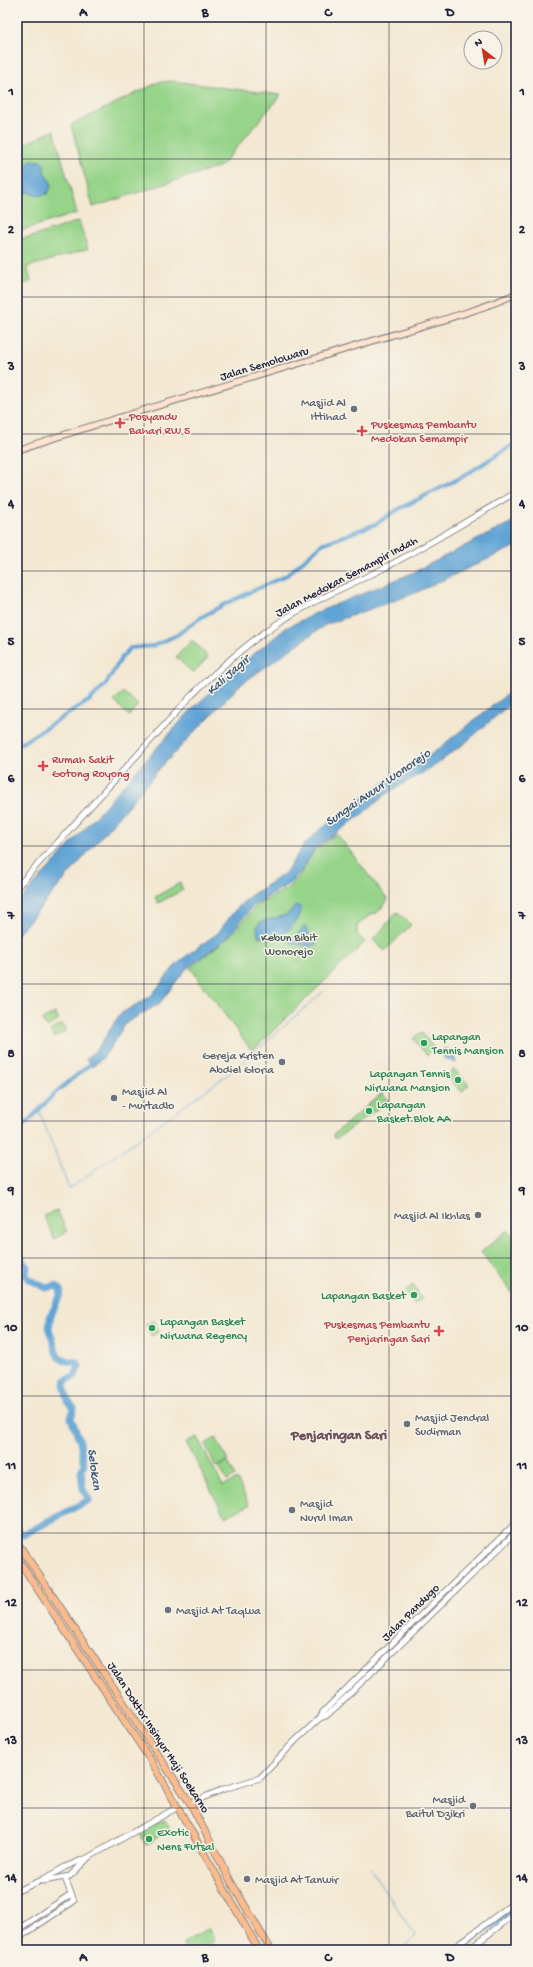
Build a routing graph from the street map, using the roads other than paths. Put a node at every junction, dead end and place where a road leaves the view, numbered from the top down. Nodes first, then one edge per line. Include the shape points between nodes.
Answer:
1 (516, 294) edge
2 (17, 450) edge
3 (516, 492) edge
4 (17, 887) edge
5 (516, 1523) edge
6 (516, 1532) edge
7 (17, 1543) edge
8 (17, 1558) edge
9 (126, 1706) junction
10 (119, 1712) junction
11 (134, 1718) junction
12 (320, 1718) junction
13 (126, 1724) junction
14 (190, 1803) junction
15 (178, 1807) junction
16 (89, 1857) junction
17 (65, 1878) junction
18 (40, 1881) junction
19 (17, 1891) edge
20 (71, 1894) junction
21 (238, 1894) junction
22 (230, 1899) junction
23 (516, 1900) edge
24 (510, 1905) junction
25 (246, 1907) junction
26 (237, 1913) junction
27 (516, 1913) edge
28 (17, 1930) edge
29 (17, 1939) edge
30 (259, 1950) edge
31 (272, 1950) edge
32 (450, 1950) edge
33 (468, 1950) edge

1 - 2 main road, Jalan Semolowaru
3 - 4 street, Jalan Medokan Semampir Indah via 357,583 309,604 246,645 192,695
5 - 12 street, Jalan Pandugo
6 - 12 street, Jalan Pandugo via 336,1707
7 - 9 main road, Jalan Doktor Insinyur Haji Soekarno
8 - 10 main road, Jalan Doktor Insinyur Haji Soekarno
9 - 10 main road via 124,1711
9 - 11 main road, Jalan Doktor Insinyur Haji Soekarno
10 - 13 main road, Jalan Doktor Insinyur Haji Soekarno
11 - 13 main road via 127,1719
11 - 14 main road, Jalan Doktor Insinyur Haji Soekarno
12 - 14 street, Jalan Pandugo via 260,1778
13 - 15 main road, Jalan Doktor Insinyur Haji Soekarno
14 - 21 main road, Jalan Doktor Insinyur Haji Soekarno
15 - 16 street
15 - 22 main road, Jalan Doktor Insinyur Haji Soekarno
16 - 17 street via 74,1874
16 - 18 street via 64,1867
17 - 18 street
17 - 20 street
18 - 19 street
20 - 28 street
20 - 29 street via 74,1901
21 - 22 main road via 235,1899
21 - 25 main road, Jalan Doktor Insinyur Haji Soekarno
22 - 26 main road, Jalan Doktor Insinyur Haji Soekarno
23 - 24 street
24 - 27 street
24 - 32 street
25 - 26 main road via 239,1908
25 - 31 main road, Jalan Doktor Insinyur Haji Soekarno
26 - 30 main road, Jalan Doktor Insinyur Haji Soekarno
27 - 33 street

